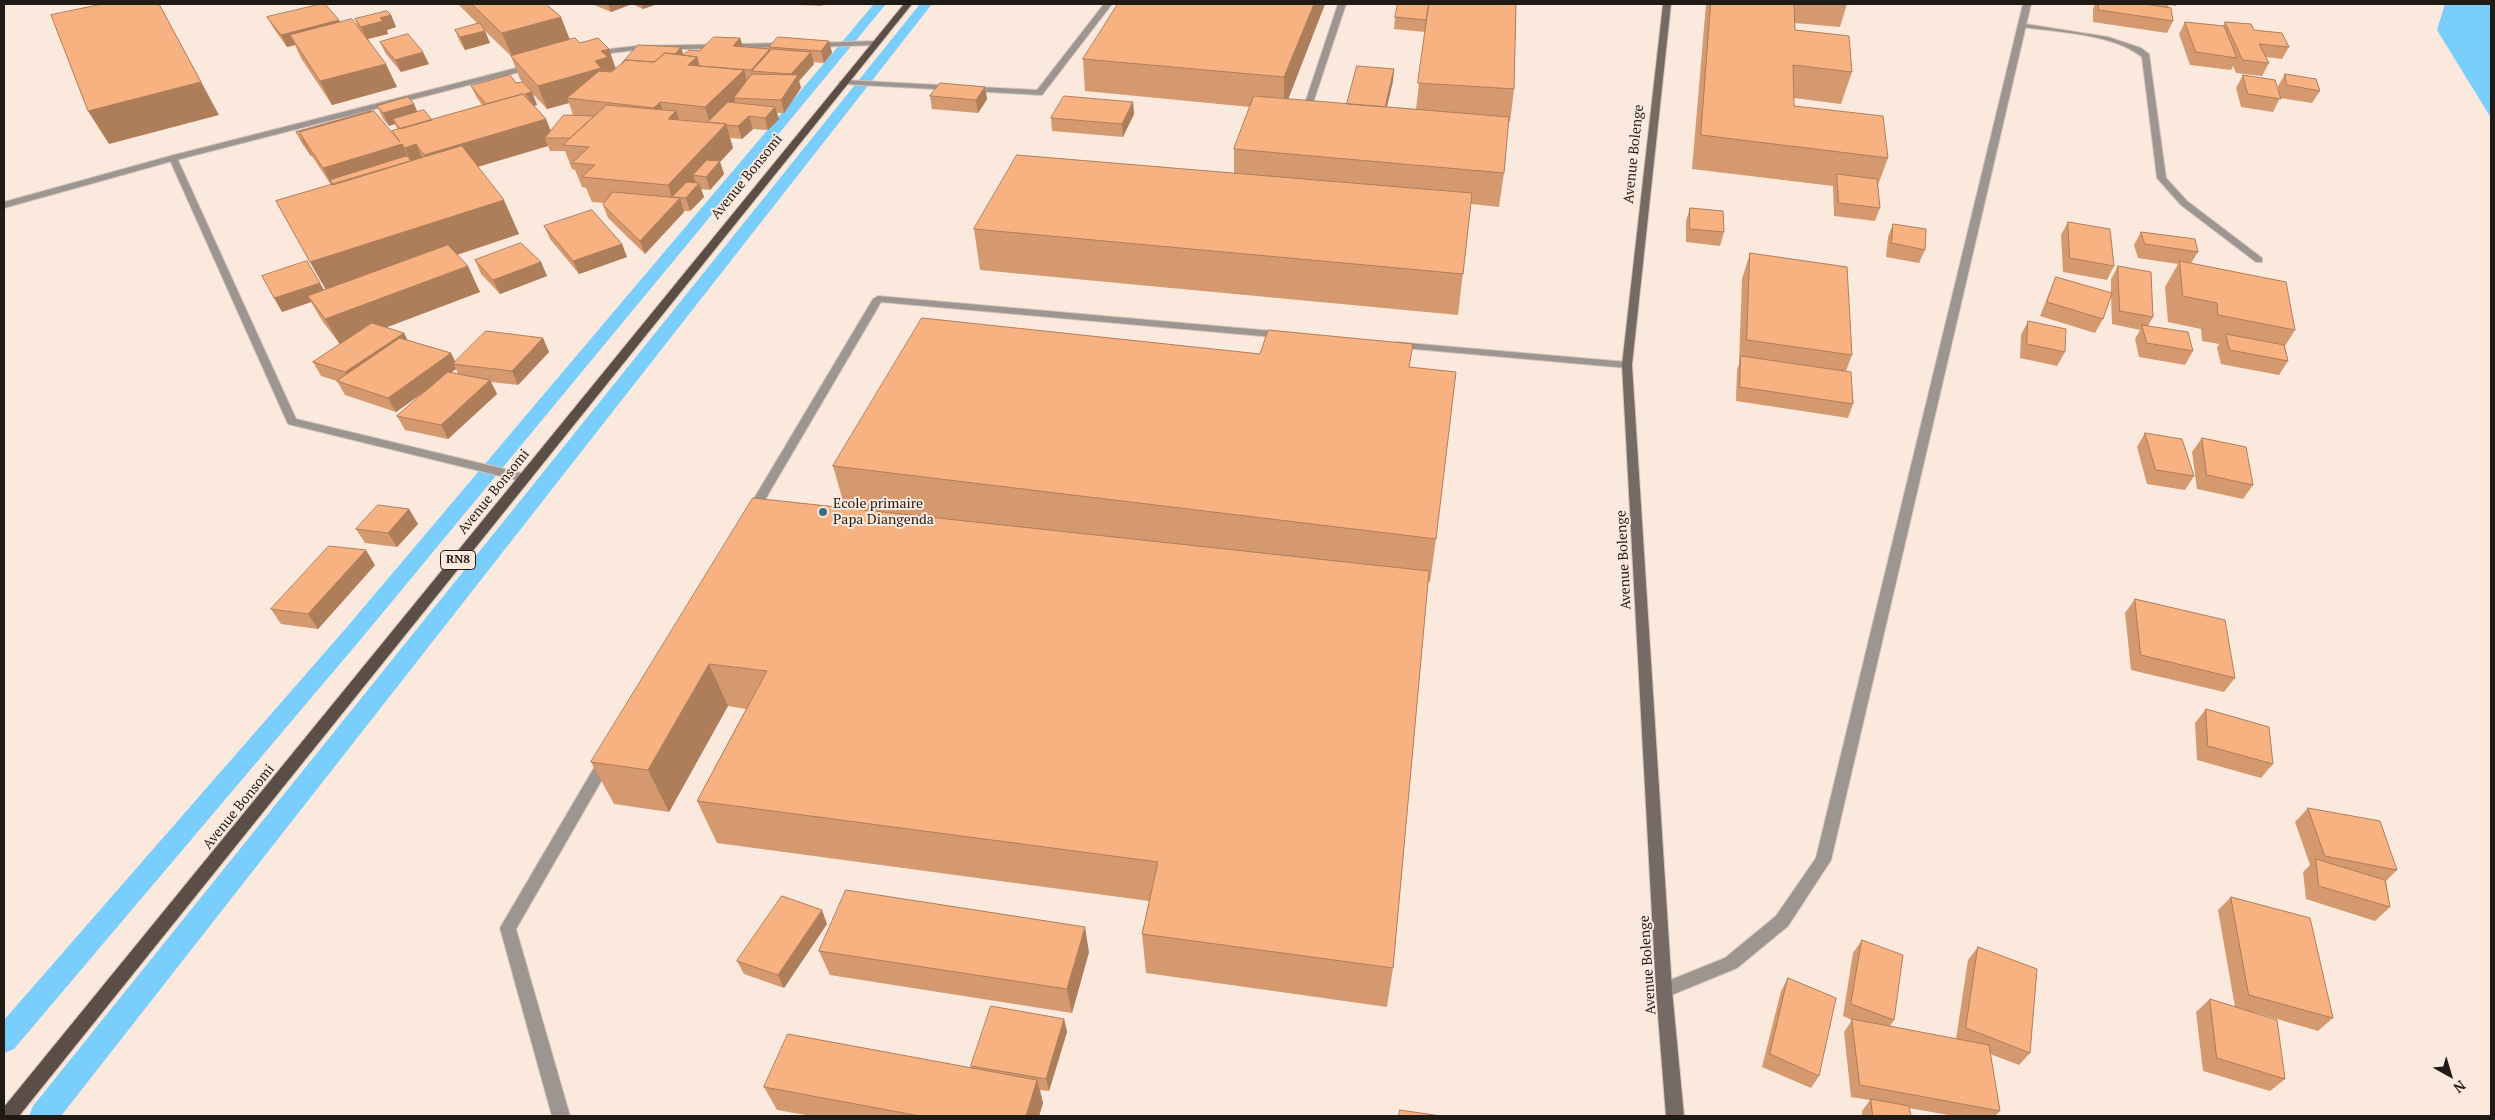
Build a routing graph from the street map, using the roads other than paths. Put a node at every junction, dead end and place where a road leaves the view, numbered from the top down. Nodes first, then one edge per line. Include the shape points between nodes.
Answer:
1 (908, 4) edge
2 (1108, 4) edge
3 (1342, 4) edge
4 (1667, 4) edge
5 (2027, 4) edge
6 (2022, 25) junction
7 (876, 43) junction
8 (796, 45) edge
9 (806, 45) edge
10 (588, 54) edge
11 (539, 64) edge
12 (843, 82) junction
13 (1305, 115) edge
14 (173, 158) junction
15 (4, 205) edge
16 (2258, 260) dead end
17 (1292, 336) edge
18 (1381, 344) edge
19 (1627, 365) junction
20 (525, 478) junction
21 (746, 523) edge
22 (614, 747) edge
23 (1664, 990) junction
24 (8, 1116) edge
25 (561, 1116) edge
26 (1675, 1116) edge

1 - 7 main road, Avenue Bonsomi / RN8
2 - 12 street via 1039,92
3 - 13 street
4 - 19 street, Avenue Bolenge
5 - 6 street
6 - 16 street via 2113,40 2142,51 2146,56 2162,178 2184,203
6 - 23 street via 1823,860 1782,921 1731,963
7 - 9 street
7 - 12 main road, Avenue Bonsomi / RN8
8 - 10 street via 636,48
11 - 14 street
12 - 20 main road, Avenue Bonsomi / RN8
14 - 15 street
14 - 20 street via 292,421
17 - 21 street via 878,299
18 - 19 street
19 - 23 street, Avenue Bolenge
20 - 24 main road, Avenue Bonsomi / RN8
22 - 25 street via 508,928
23 - 26 street, Avenue Bolenge

